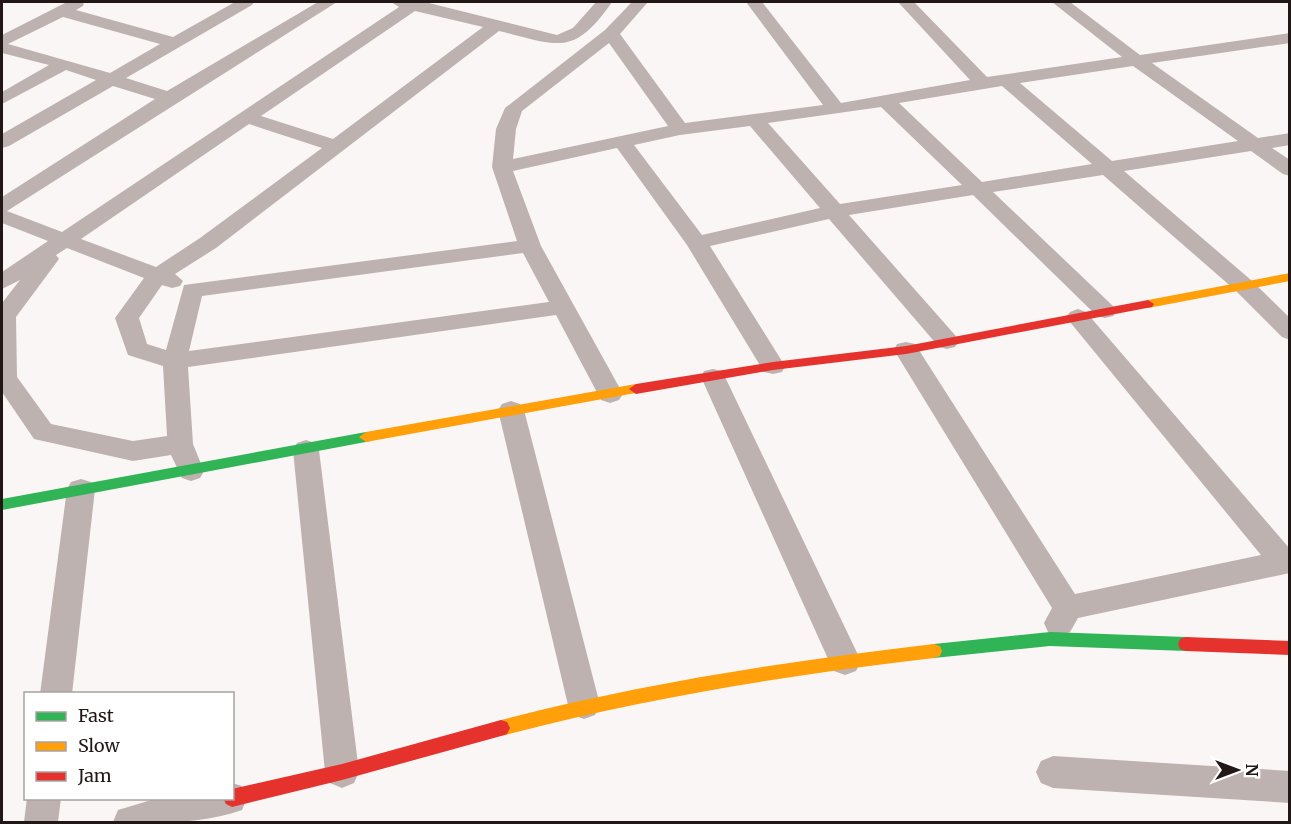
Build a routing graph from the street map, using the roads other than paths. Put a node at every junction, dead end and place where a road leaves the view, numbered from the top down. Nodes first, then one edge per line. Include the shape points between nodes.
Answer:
1 (80, 2) edge
2 (246, 2) edge
3 (329, 2) edge
4 (409, 2) edge
5 (604, 2) edge
6 (640, 2) edge
7 (754, 2) edge
8 (906, 2) edge
9 (1060, 2) edge
10 (61, 11) junction
11 (496, 25) junction
12 (611, 34) junction
13 (1287, 40) edge
14 (2, 41) edge
15 (172, 42) junction
16 (2, 48) edge
17 (1136, 60) junction
18 (64, 64) junction
19 (1005, 79) junction
20 (108, 80) junction
21 (983, 83) junction
22 (168, 98) junction
23 (2, 99) edge
24 (886, 101) junction
25 (836, 109) junction
26 (246, 117) junction
27 (756, 121) junction
28 (680, 129) junction
29 (1290, 139) edge
30 (621, 141) junction
31 (2, 142) edge
32 (336, 146) junction
33 (1254, 146) junction
34 (1106, 166) junction
35 (502, 167) junction
36 (1290, 170) edge
37 (976, 190) junction
38 (2, 206) edge
39 (836, 211) junction
40 (2, 216) edge
41 (63, 240) junction
42 (697, 243) junction
43 (530, 246) junction
44 (157, 276) junction
45 (1290, 277) edge
46 (2, 282) edge
47 (1243, 285) junction
48 (192, 290) junction
49 (563, 307) junction
50 (1104, 311) junction
51 (1078, 317) junction
52 (1290, 332) edge
53 (947, 341) junction
54 (906, 350) junction
55 (175, 361) junction
56 (772, 366) junction
57 (713, 377) junction
58 (610, 394) junction
59 (511, 410) junction
60 (180, 444) junction
61 (306, 450) junction
62 (191, 471) junction
63 (81, 489) junction
64 (2, 505) edge
65 (1287, 562) edge
66 (1068, 608) junction
67 (1050, 639) junction
68 (1290, 648) edge
69 (845, 661) junction
70 (56, 692) edge
71 (584, 705) junction
72 (342, 772) junction
73 (1053, 772) dead end
74 (1290, 787) edge
75 (234, 797) edge
76 (44, 800) edge
77 (223, 800) edge
78 (41, 822) edge
79 (130, 822) edge

1 - 10 street
2 - 15 street
3 - 22 street
4 - 11 street
4 - 26 street
5 - 11 street via 583,30 566,39
6 - 12 street
7 - 25 street
8 - 21 street
9 - 17 street
10 - 14 street
10 - 15 street
11 - 32 street
12 - 28 street
12 - 35 street via 514,108 506,129
13 - 17 street
15 - 20 street
16 - 18 street
17 - 19 street
17 - 33 street
18 - 20 street
18 - 23 street
19 - 21 street
19 - 34 street
20 - 22 street
20 - 31 street
21 - 24 street
22 - 38 street
24 - 25 street
24 - 37 street
25 - 27 street
26 - 32 street
26 - 41 street
27 - 28 street
27 - 39 street
28 - 30 street
29 - 33 street
30 - 35 street
30 - 42 street
32 - 44 street via 208,243
33 - 34 street
33 - 36 street
34 - 37 street
34 - 47 street
35 - 43 street
37 - 39 street
37 - 50 street
39 - 42 street
39 - 53 street
40 - 41 street
41 - 44 street
41 - 46 street
41 - 60 street via 4,316 4,378 43,432 133,451
42 - 56 street
43 - 48 street
43 - 49 street
44 - 48 street
44 - 55 street via 127,318 138,349
45 - 47 street
47 - 50 street
47 - 52 street
48 - 55 street
49 - 55 street
49 - 58 street
50 - 51 street
51 - 53 street
51 - 65 street
53 - 54 street
54 - 56 street
54 - 66 street
55 - 60 street
56 - 57 street
57 - 58 street
57 - 69 street
58 - 59 street
59 - 61 street
59 - 71 street
60 - 62 street
61 - 62 street
61 - 72 street
62 - 63 street
63 - 64 street
63 - 70 street
65 - 66 street
66 - 67 street
67 - 68 street
67 - 69 street
69 - 71 street
71 - 72 street
72 - 75 street
73 - 74 street
76 - 78 street
77 - 79 street

